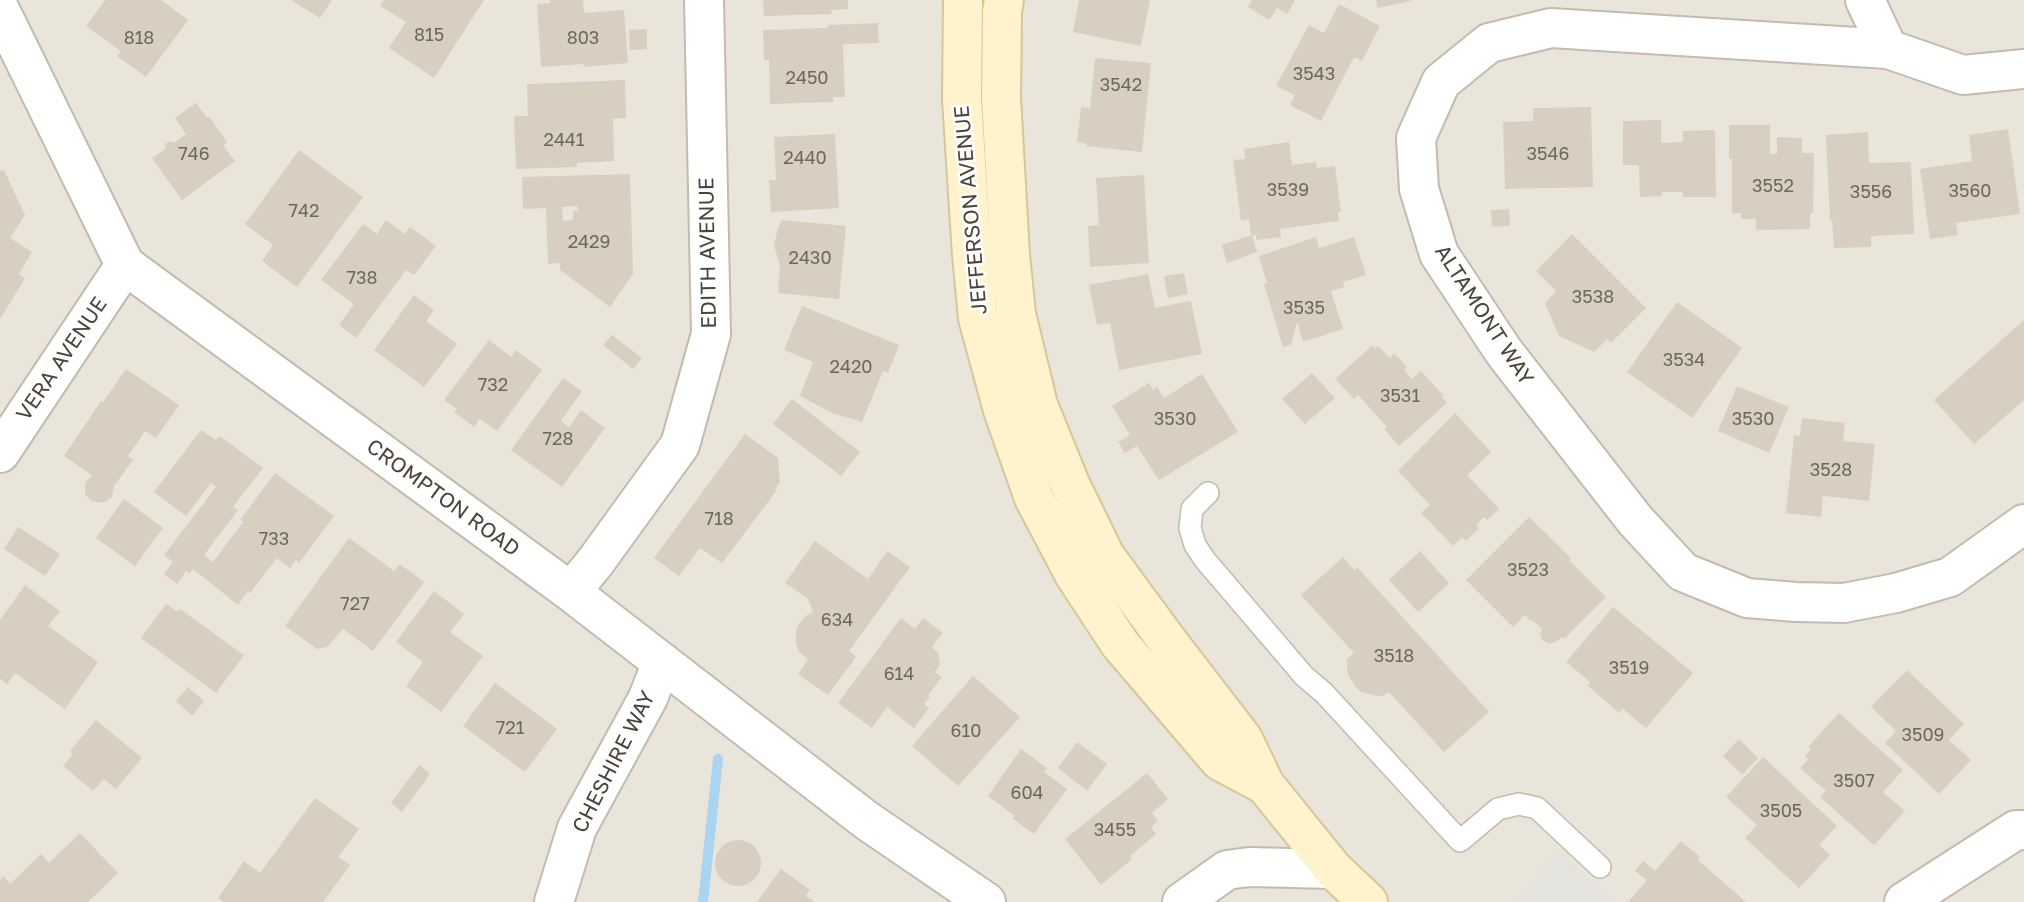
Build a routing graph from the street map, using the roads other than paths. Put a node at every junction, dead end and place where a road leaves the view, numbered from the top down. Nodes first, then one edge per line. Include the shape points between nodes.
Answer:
1 (704, 0) edge
2 (963, 0) edge
3 (1004, 0) edge
4 (1865, 0) edge
5 (0, 10) edge
6 (1888, 49) junction
7 (2024, 69) edge
8 (125, 265) junction
9 (0, 453) edge
10 (1208, 493) dead end
11 (2024, 524) edge
12 (571, 592) junction
13 (662, 662) junction
14 (1265, 785) junction
15 (2021, 824) edge
16 (1600, 867) dead end
17 (1333, 869) junction
18 (554, 902) edge
19 (986, 902) edge
20 (1182, 902) edge
21 (1368, 902) edge
22 (1904, 902) edge

1 - 12 street, EDITH AVENUE via 711,334 680,445
2 - 14 main road, JEFFERSON AVENUE via 962,99 978,318 1034,498 1074,574 1120,644 1220,761
3 - 14 main road, JEFFERSON AVENUE via 1001,98 1010,255 1016,314 1038,405 1105,556 1243,739
4 - 6 street
5 - 8 street, CROMPTON ROAD
6 - 7 street, ALTAMONT WAY via 1963,75
6 - 11 street, ALTAMONT WAY via 1551,29 1489,43 1441,82 1416,138 1419,189 1439,254 1503,352 1627,510 1683,572 1747,598 1844,603 1950,577
8 - 9 street, VERA AVENUE
8 - 12 street, CROMPTON ROAD
10 - 16 lane via 1192,509 1190,528 1205,560 1304,676 1460,841 1498,809 1519,804 1537,808
12 - 13 street, CROMPTON ROAD
13 - 18 street, CHESHIRE WAY via 648,698 577,828
13 - 19 street, CROMPTON ROAD via 866,820
14 - 17 main road, JEFFERSON AVENUE
15 - 22 street
17 - 20 street via 1227,870
17 - 21 main road, JEFFERSON AVENUE

